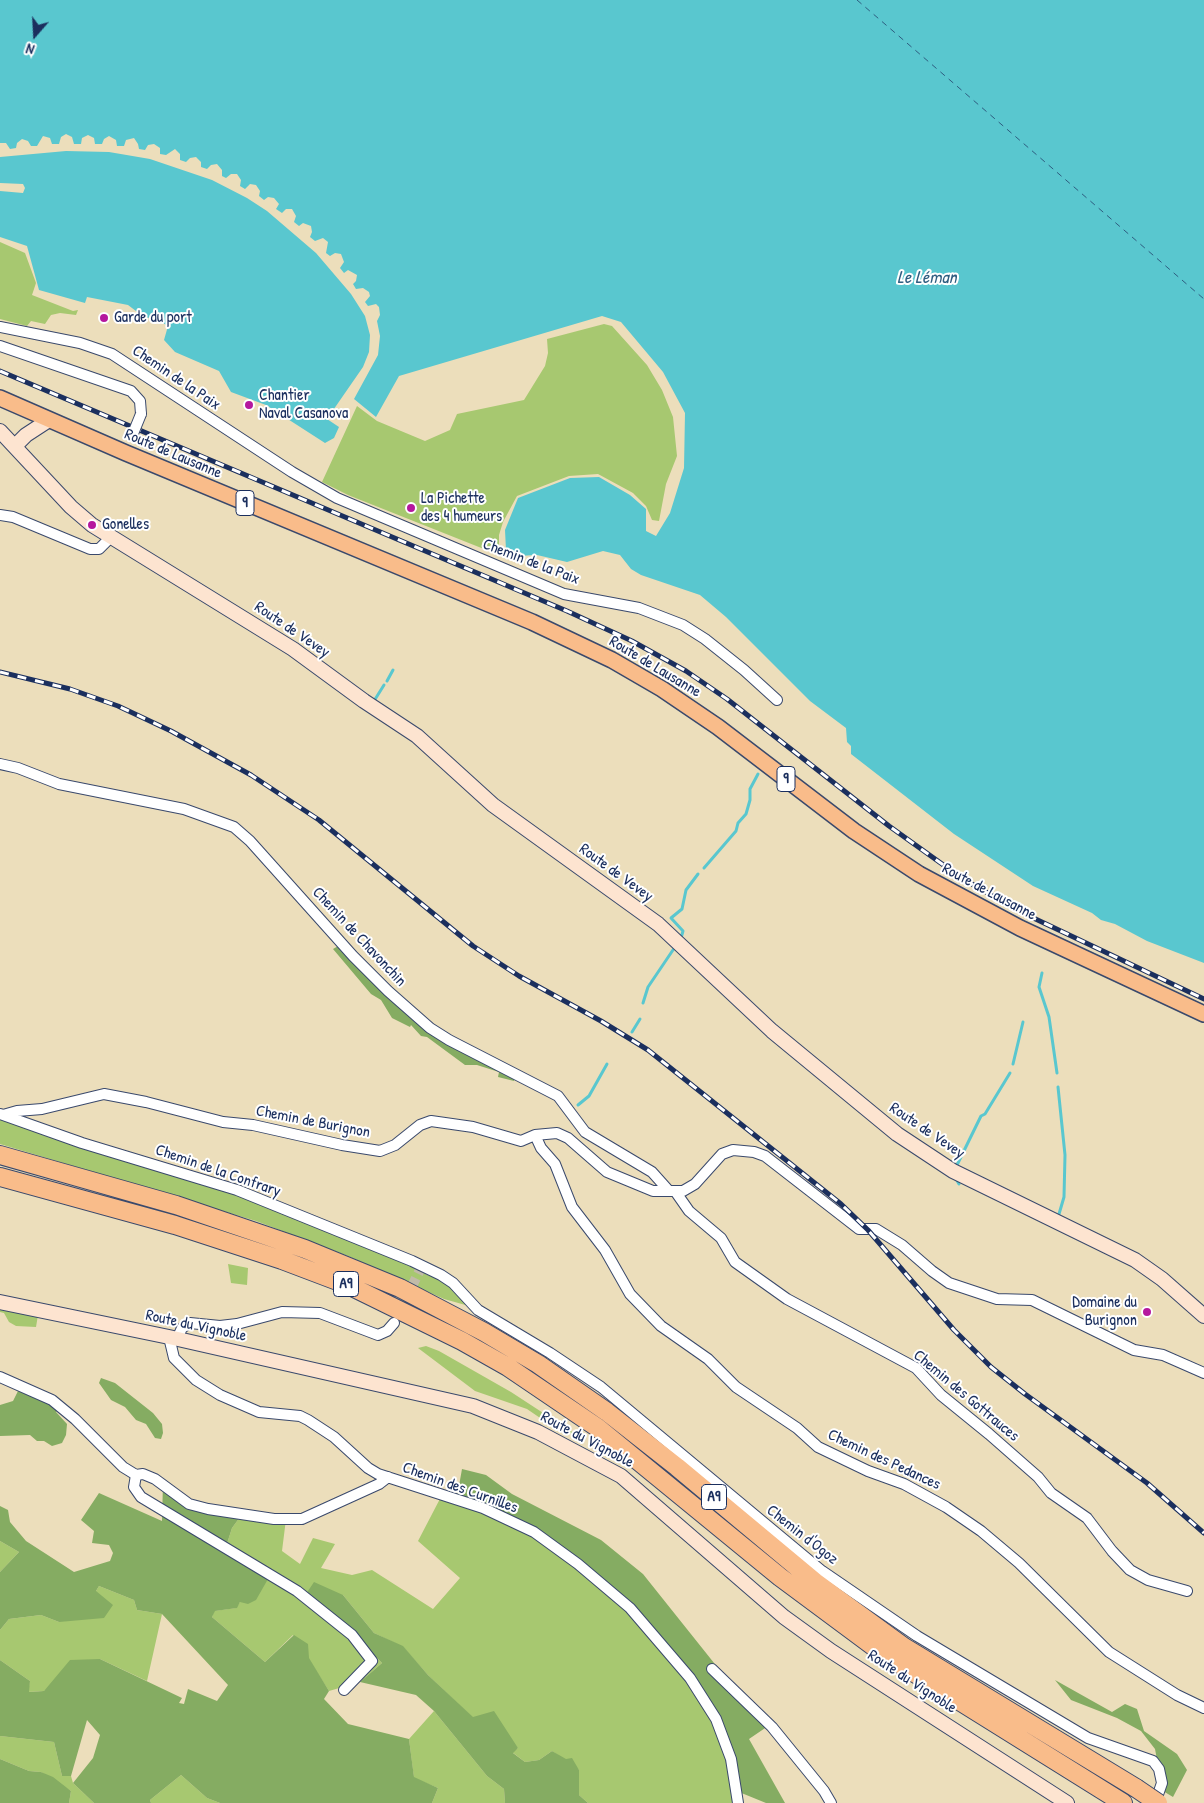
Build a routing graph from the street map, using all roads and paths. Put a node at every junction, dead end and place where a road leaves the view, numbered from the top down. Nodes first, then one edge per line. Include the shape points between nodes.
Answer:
1 (0, 327) edge
2 (0, 346) edge
3 (1, 400) edge
4 (49, 420) junction
5 (0, 431) edge
6 (15, 446) junction
7 (126, 453) junction
8 (0, 515) edge
9 (110, 538) junction
10 (777, 700) dead end
11 (0, 764) edge
12 (1204, 1014) edge
13 (1, 1115) edge
14 (535, 1135) junction
15 (0, 1155) edge
16 (0, 1177) edge
17 (672, 1191) junction
18 (421, 1268) joint
19 (0, 1302) edge
20 (1204, 1316) edge
21 (394, 1323) tunnel mouth
22 (173, 1338) junction
23 (1204, 1373) edge
24 (0, 1377) edge
25 (136, 1475) junction
26 (388, 1477) junction
27 (1187, 1591) dead end
28 (712, 1669) dead end
29 (344, 1690) dead end
30 (1204, 1708) edge
31 (738, 1803) edge
32 (831, 1803) edge
33 (1067, 1803) edge
34 (1123, 1803) edge
35 (1157, 1803) edge

1 - 10 street, Chemin de la Paix via 80,343 112,354 185,404 337,498 564,594 639,608 683,625 744,670
2 - 7 street, bridge via 131,391 140,401 141,414
3 - 4 main road, 9
4 - 6 main road
4 - 7 main road, Route de Lausanne / 9
5 - 6 main road, Route de Vevey
6 - 9 main road, Route de Vevey via 71,507
7 - 12 main road, Route de Lausanne / 9 via 532,622 612,660 718,727 854,830 919,874 1020,928
8 - 9 street via 13,517 90,549 99,549
9 - 20 main road, Route de Vevey via 293,649 417,736 493,806 658,924 772,1031 863,1108 920,1150 953,1171 1136,1260
11 - 17 street, Chemin de Chavonchin via 59,784 184,809 234,827 250,840 388,992 430,1028 558,1096 585,1132 652,1172
13 - 14 street, Chemin de Burignon via 104,1094 223,1122 253,1125 342,1146 380,1150 395,1145 420,1125 431,1121 473,1127 521,1141
13 - 18 street, Chemin de la Confrary via 236,1190 412,1261
14 - 17 street, Chemin de Burignon via 557,1133 568,1138 607,1172 653,1191
14 - 30 street, Chemin des Pedances via 555,1164 572,1206 605,1250 630,1294 661,1326 708,1360 736,1387 797,1428 818,1447 904,1484 981,1531 1019,1563 1109,1652 1177,1695
15 - 35 highway, A9, bridge via 176,1205 305,1249 400,1288 450,1313 520,1353 641,1438 815,1582 904,1647
16 - 34 highway, A9 via 234,1243 312,1271 430,1323 508,1368 582,1417 837,1622 923,1681
17 - 23 street via 683,1191 695,1184 722,1154 733,1150 754,1152 765,1156 859,1229 876,1229 902,1244 949,1283 997,1299 1032,1300 1134,1350 1163,1355
17 - 27 street, Chemin des Gottrauces via 689,1211 721,1238 735,1262 787,1298 916,1368 941,1395 1038,1477 1051,1493 1087,1518 1130,1570 1148,1580
18 - 35 street, Chemin d'Ogoz via 452,1283 478,1310 550,1352 601,1387 822,1571 917,1636 1088,1738 1153,1761 1162,1779
19 - 22 main road, Route du Vignoble
21 - 22 street via 383,1334 372,1334 331,1316 293,1311 220,1326 190,1323
22 - 26 street, Chemin des Curnilles via 174,1358 207,1388 259,1412 300,1416 334,1437 368,1468
22 - 33 main road, Route du Vignoble via 473,1406 504,1417 605,1465 635,1486 792,1622 831,1651
24 - 25 street via 52,1400 123,1467
25 - 26 street via 155,1479 175,1495 199,1506 234,1514 302,1520 380,1484
25 - 29 street via 134,1487 141,1497 297,1591 352,1635 372,1661
26 - 31 street, Chemin des Curnilles via 483,1508 534,1532 630,1608 690,1678 716,1719 731,1759
28 - 32 street via 772,1728

